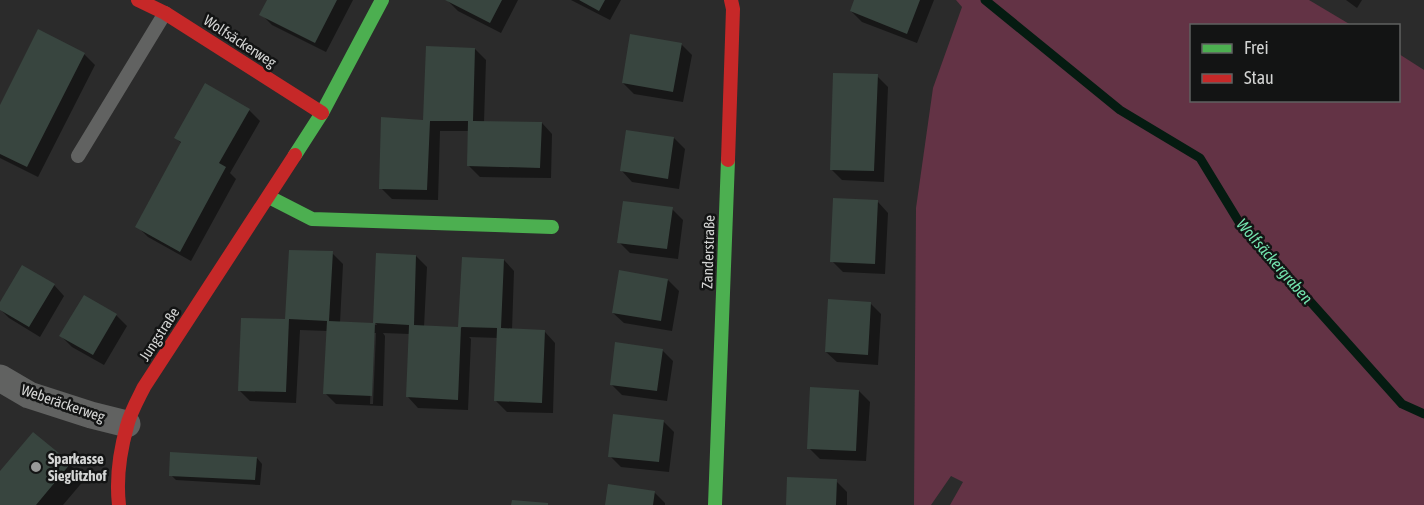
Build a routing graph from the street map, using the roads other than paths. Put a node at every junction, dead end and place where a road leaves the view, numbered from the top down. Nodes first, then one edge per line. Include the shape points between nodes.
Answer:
1 (138, 0) edge
2 (382, 0) edge
3 (731, 0) edge
4 (165, 13) junction
5 (321, 113) junction
6 (78, 156) dead end
7 (269, 197) junction
8 (552, 227) dead end
9 (0, 378) edge
10 (127, 424) junction
11 (119, 505) edge
12 (715, 505) edge

1 - 4 street, Wolfsäckerweg
2 - 5 street, Jungstraße
3 - 12 street, Zanderstraße
4 - 5 street, Wolfsäckerweg
4 - 6 lane
5 - 7 street, Jungstraße
7 - 8 street via 312,219
7 - 10 street, Jungstraße via 144,387
9 - 10 street, Weberäckerweg via 28,395
10 - 11 street, Jungstraße via 117,487

